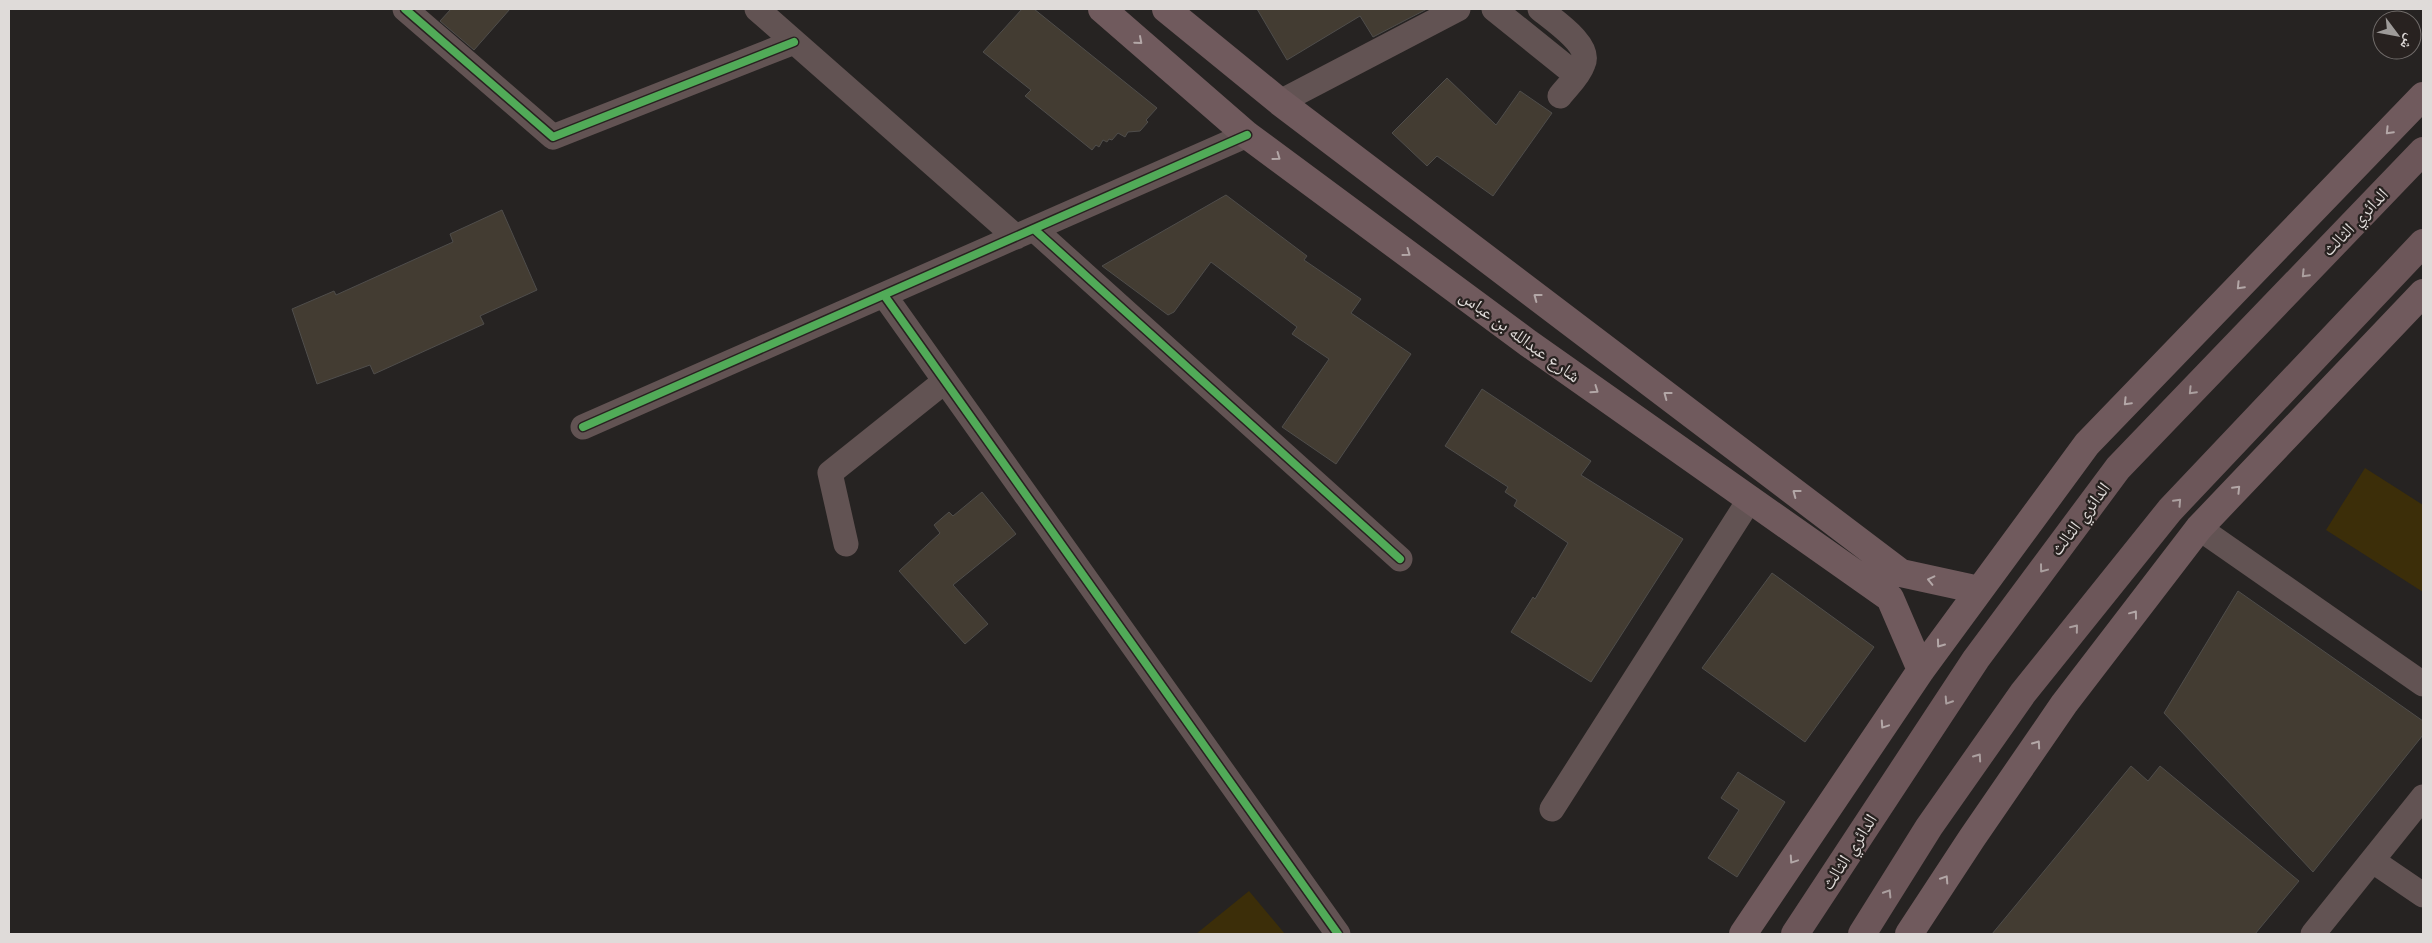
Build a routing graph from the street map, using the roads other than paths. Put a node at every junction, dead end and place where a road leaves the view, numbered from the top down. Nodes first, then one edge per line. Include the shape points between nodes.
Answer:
1 (405, 9) edge
2 (757, 9) edge
3 (1102, 9) edge
4 (1166, 9) edge
5 (1458, 9) edge
6 (1494, 9) edge
7 (1540, 9) edge
8 (794, 42) junction
9 (1576, 75) junction
10 (1560, 96) dead end
11 (2423, 96) edge
12 (1280, 102) junction
13 (1247, 135) junction
14 (2423, 151) edge
15 (1026, 233) junction
16 (2423, 243) edge
17 (2423, 293) edge
18 (884, 295) junction
19 (945, 381) junction
20 (583, 427) dead end
21 (1750, 499) junction
22 (2199, 528) junction
23 (846, 544) dead end
24 (1400, 559) dead end
25 (1979, 590) junction
26 (1921, 670) junction
27 (2423, 684) edge
28 (2423, 796) edge
29 (1552, 810) dead end
30 (2373, 861) junction
31 (2423, 895) edge
32 (1338, 934) edge
33 (1743, 934) edge
34 (1794, 934) edge
35 (1862, 934) edge
36 (1909, 934) edge
37 (2313, 934) edge

1 - 8 street via 553,138
2 - 8 street
3 -> 13 main road, شارع عبدالله بن عباس
4 - 12 main road
5 - 12 street
6 - 9 street
7 - 9 street via 1580,44 1584,64
8 - 15 street
9 - 10 street
11 -> 25 main road via 2087,444
25 -> 12 main road via 1901,573
13 - 15 street
13 -> 21 main road, شارع عبدالله بن عباس via 1528,343
14 -> 34 highway, الدائري الثالث via 2118,468 1976,659
15 - 18 street
15 - 24 street
35 -> 16 highway via 1929,827 2023,693 2170,510
22 -> 17 main road
18 - 19 street
18 - 20 street
19 - 23 street via 830,473
19 - 32 street
21 - 26 main road, شارع عبدالله بن عباس via 1890,598
21 - 29 street
22 - 27 street
36 -> 22 main road via 2064,704
25 -> 26 main road
26 -> 33 main road
28 - 30 street
30 - 31 street
30 - 37 street

